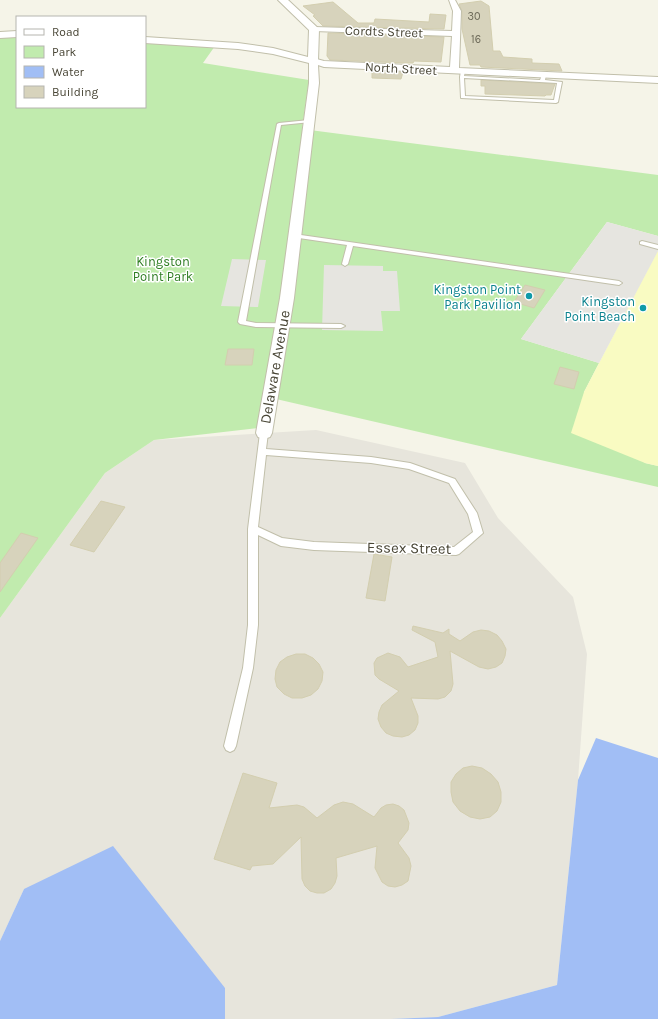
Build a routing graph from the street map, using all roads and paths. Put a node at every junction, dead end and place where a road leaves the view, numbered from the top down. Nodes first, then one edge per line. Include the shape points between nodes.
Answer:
1 (282, 0) edge
2 (452, 1) dead end
3 (314, 29) junction
4 (16, 34) edge
5 (455, 34) junction
6 (0, 35) edge
7 (146, 40) edge
8 (313, 61) junction
9 (460, 72) junction
10 (543, 78) junction
11 (658, 80) edge
12 (309, 121) junction
13 (294, 236) junction
14 (642, 243) dead end
15 (350, 244) junction
16 (658, 247) edge
17 (345, 264) dead end
18 (619, 283) dead end
19 (282, 325) junction
20 (341, 326) dead end
21 (264, 433) joint
22 (262, 452) junction
23 (253, 529) junction
24 (230, 746) dead end

1 - 3 street
2 - 5 street via 457,11
3 - 5 street, Cordts Street
3 - 8 street, Delaware Avenue
4 - 6 street
5 - 9 street
7 - 8 street, North Street via 238,46
8 - 9 street, North Street via 324,64
8 - 12 street, Delaware Avenue via 314,83
9 - 10 street, North Street
9 - 10 lane via 463,97 556,102 560,82
10 - 11 street, North Street
12 - 13 street, Delaware Avenue
12 - 19 lane via 279,124 242,322
13 - 15 lane
13 - 19 street, Delaware Avenue
14 - 16 lane
15 - 17 lane
15 - 18 lane
19 - 20 lane
19 - 21 street, Delaware Avenue
21 - 22 lane, Delaware Avenue
22 - 23 lane, Delaware Avenue
22 - 23 lane, Essex Street via 371,460 410,466 452,481 472,513 478,533 456,551 307,545 281,542
23 - 24 lane, Delaware Avenue via 253,625 248,668

